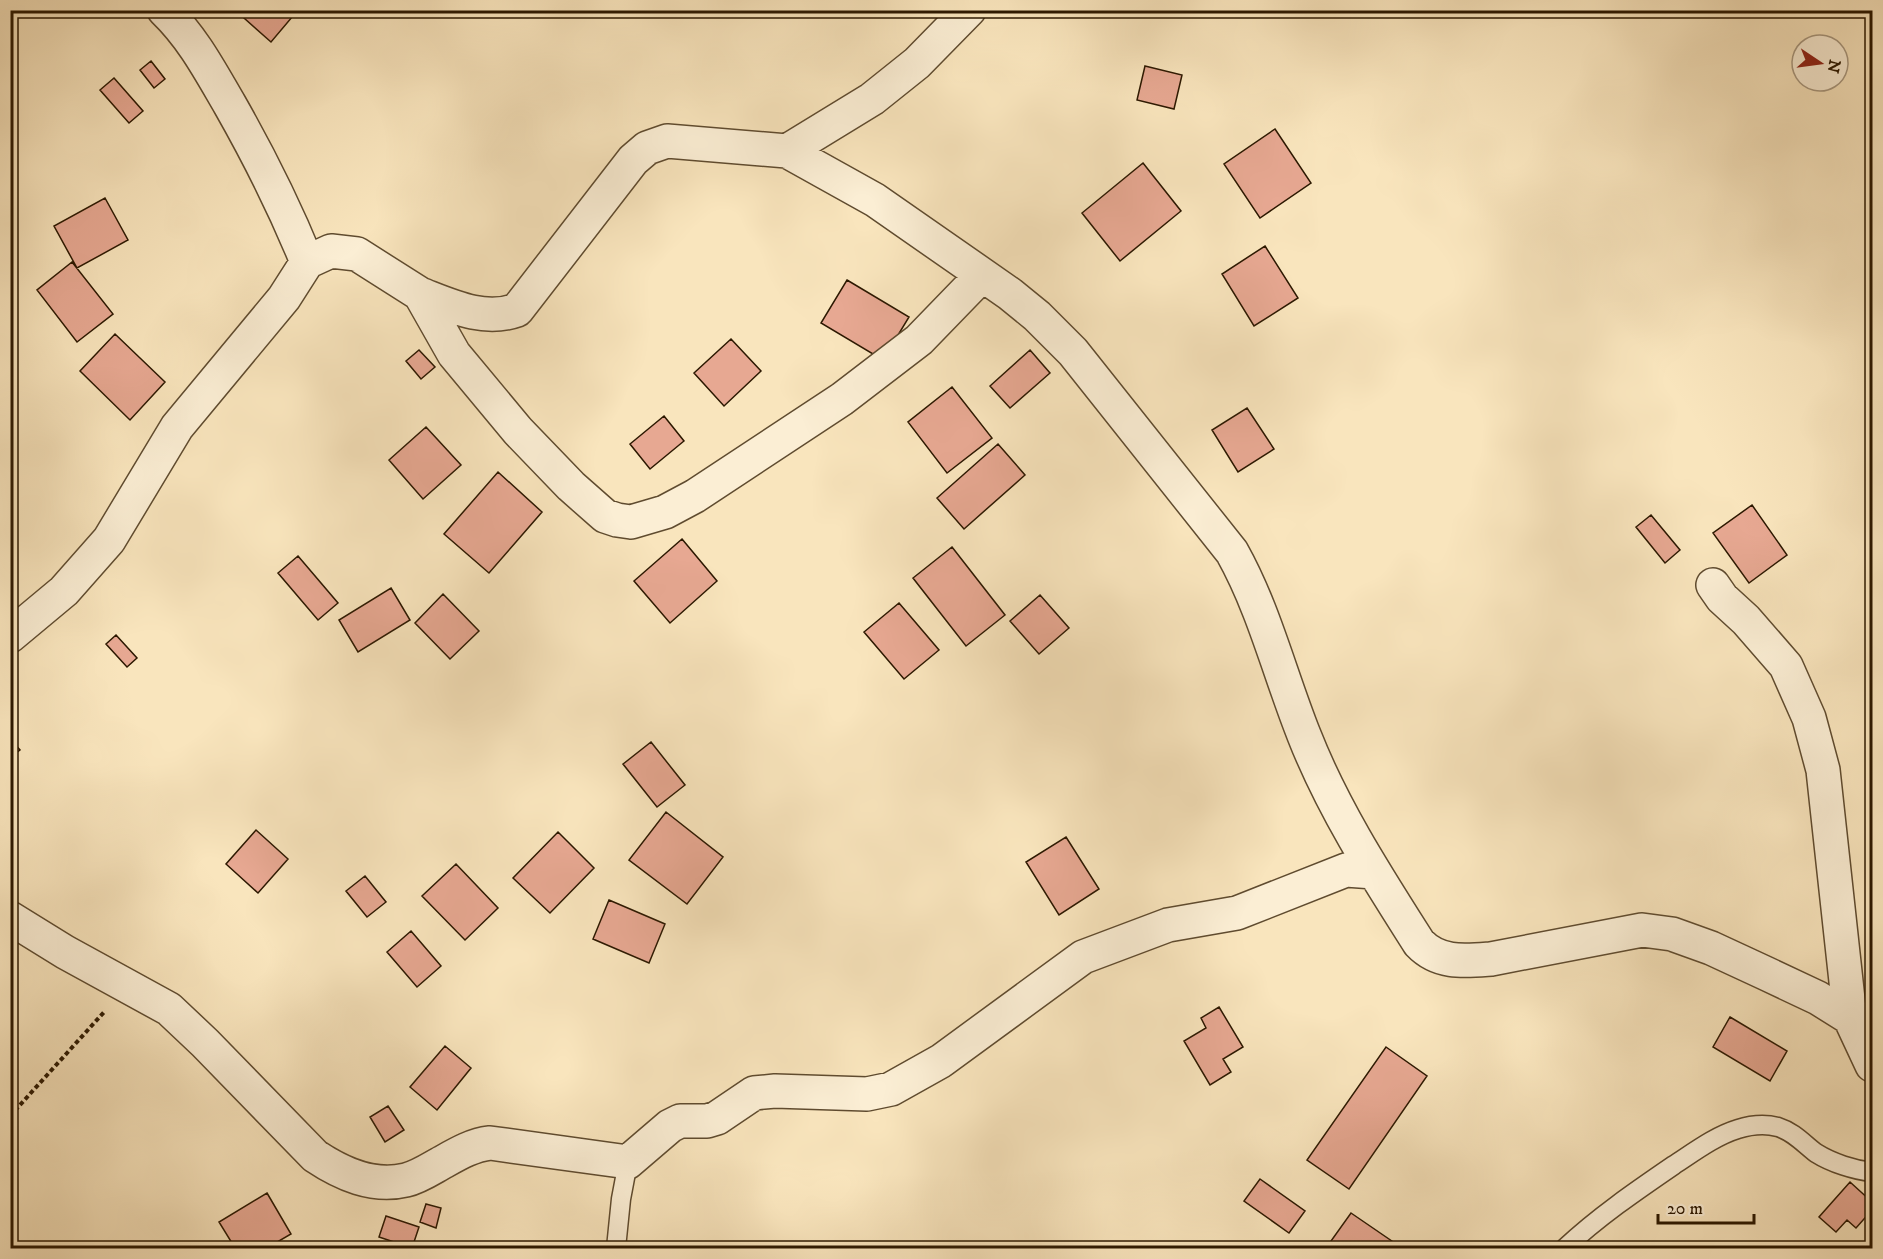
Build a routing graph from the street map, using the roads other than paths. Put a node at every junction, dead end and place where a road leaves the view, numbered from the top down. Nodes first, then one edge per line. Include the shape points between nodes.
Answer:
1 (164, 10) edge
2 (969, 10) edge
3 (787, 151) junction
4 (307, 262) junction
5 (982, 274) junction
6 (420, 294) junction
7 (1713, 585) dead end
8 (10, 636) edge
9 (1374, 872) junction
10 (10, 918) edge
11 (1850, 1018) junction
12 (1872, 1065) edge
13 (628, 1162) junction
14 (1872, 1172) edge
15 (616, 1248) edge
16 (1565, 1248) edge

1 - 4 street via 194,44 223,93 277,193
2 - 3 street via 917,63 872,99
3 - 5 street via 875,201
3 - 6 street via 666,141 648,148 633,160 517,310 491,316
4 - 6 street via 331,251 357,254
4 - 8 street via 284,298 177,427 110,540 64,591
5 - 6 street via 919,340 842,399 695,496 665,512 632,522 605,516 518,431 454,354
5 - 9 street via 1037,315 1073,352 1232,552 1247,579 1305,737
7 - 11 street via 1786,666 1809,718 1823,770
9 - 11 street via 1419,943 1442,958 1491,959 1642,930 1672,934 1765,973
9 - 13 street via 1346,870 1237,913 1168,926 1083,957 941,1061 891,1089 867,1094 754,1093 717,1118 680,1121 670,1126
10 - 13 street via 169,1010 315,1156 333,1168 370,1181 407,1180 469,1148 490,1143
11 - 12 street
13 - 15 lane
14 - 16 lane via 1831,1160 1781,1128 1739,1128 1701,1147 1604,1215

